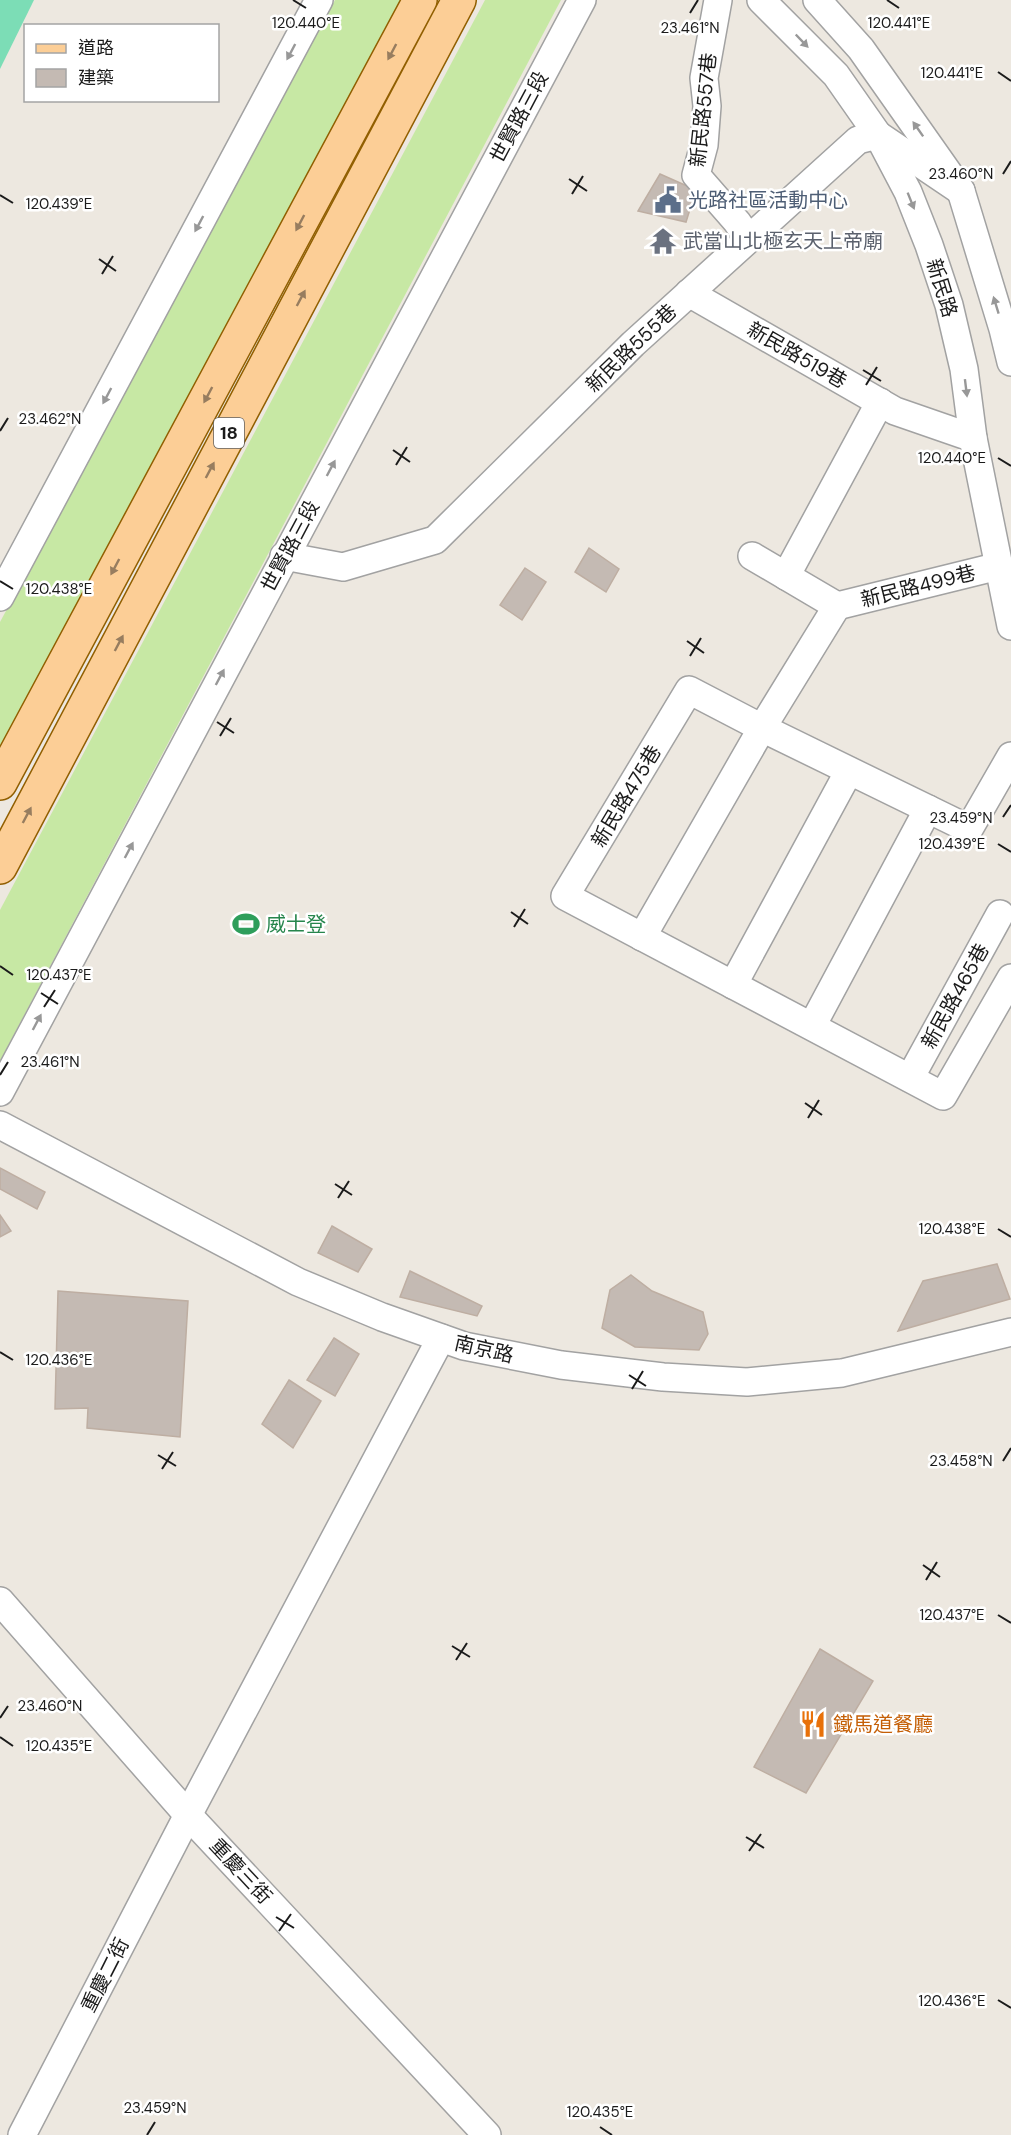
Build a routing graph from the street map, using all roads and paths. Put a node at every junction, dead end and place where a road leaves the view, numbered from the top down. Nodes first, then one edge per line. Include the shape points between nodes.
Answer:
1 (319, 0) edge
2 (420, 0) edge
3 (459, 0) edge
4 (582, 0) edge
5 (718, 0) edge
6 (761, 0) edge
7 (817, 0) edge
8 (878, 135) junction
9 (961, 191) junction
10 (748, 238) junction
11 (689, 293) junction
12 (1011, 362) edge
13 (879, 402) junction
14 (973, 438) junction
15 (284, 556) junction
16 (752, 556) dead end
17 (999, 567) junction
18 (786, 576) junction
19 (0, 597) edge
20 (837, 606) junction
21 (1011, 626) edge
22 (762, 728) junction
23 (1011, 756) edge
24 (4, 763) edge
25 (849, 771) junction
26 (928, 809) junction
27 (0, 867) edge
28 (1000, 914) dead end
29 (642, 937) junction
30 (1011, 978) edge
31 (733, 985) junction
32 (812, 1026) junction
33 (910, 1078) junction
34 (0, 1092) edge
35 (0, 1125) edge
36 (1011, 1332) edge
37 (441, 1338) junction
38 (0, 1601) edge
39 (188, 1815) junction
40 (22, 2135) edge
41 (487, 2135) edge

1 -> 19 street
2 -> 24 main road, 18
27 -> 3 main road, 18
15 -> 4 street, 世賢路三段
5 - 10 street, 新民路557巷 via 704,78 704,145 696,175
6 -> 8 street, 新民路 via 836,75
9 -> 7 street via 868,58
8 - 9 street
8 - 10 street, 新民路555巷 via 858,140
8 -> 14 street, 新民路 via 908,192 949,305 964,369
12 -> 9 street
10 - 11 street, 新民路555巷
11 - 13 street, 新民路519巷
11 - 15 street, 新民路555巷 via 435,540 343,567
13 - 14 street, 新民路519巷
13 - 18 street
14 - 17 street, 新民路
34 -> 15 street, 世賢路三段
16 - 18 street
17 - 20 street, 新民路499巷
17 - 21 street, 新民路
18 - 20 street
20 - 22 street
22 - 25 street, 新民路475巷
22 - 29 street
22 - 29 street, 新民路475巷 via 689,690 566,896
23 - 26 street, 新民路475巷 via 969,829
25 - 26 street, 新民路475巷
25 - 31 street
26 - 32 street
28 - 33 street, 新民路465巷
29 - 31 street, 新民路475巷
30 - 33 street, 新民路475巷 via 943,1096
31 - 32 street, 新民路475巷
32 - 33 street, 新民路475巷
35 - 37 street, 南京路 via 298,1282
36 - 37 street, 南京路 via 842,1373 747,1382 561,1365
37 - 39 street, 重慶二街
38 - 39 street, 重慶三街
39 - 40 street, 重慶二街
39 - 41 street, 重慶三街

